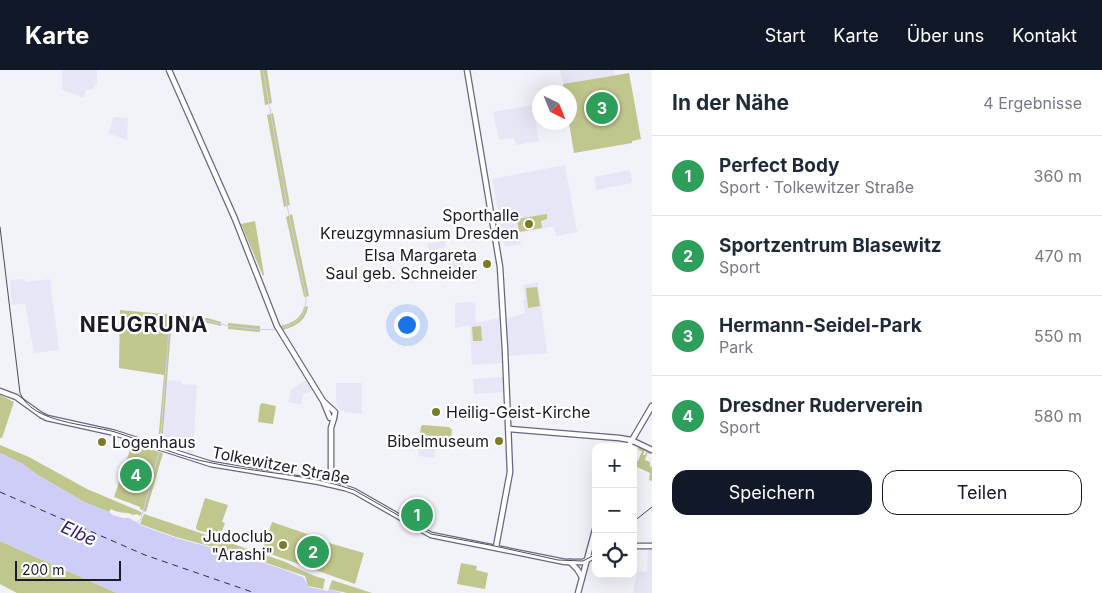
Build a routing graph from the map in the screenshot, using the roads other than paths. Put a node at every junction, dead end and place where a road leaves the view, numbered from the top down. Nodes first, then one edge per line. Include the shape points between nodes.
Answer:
1 (169, 70) edge
2 (467, 70) edge
3 (0, 391) edge
4 (652, 406) edge
5 (509, 429) junction
6 (631, 440) junction
7 (630, 443) edge
8 (652, 450) edge
9 (328, 484) junction
10 (594, 533) edge
11 (637, 546) edge
12 (652, 546) edge
13 (496, 547) junction
14 (592, 558) edge
15 (587, 561) junction
16 (570, 562) junction
17 (582, 577) junction
18 (578, 593) edge

1 - 9 main road via 278,329 331,414 331,476
2 - 5 main road via 500,267
3 - 9 main road, Tolkewitzer Straße via 16,397 44,417 115,433 211,464
4 - 6 main road
5 - 6 main road
5 - 13 main road via 510,472
6 - 7 main road
6 - 8 main road
9 - 13 main road, Tolkewitzer Straße via 354,491 427,533
10 - 15 main road
11 - 12 main road
13 - 16 main road, Tolkewitzer Straße
14 - 15 main road
15 - 16 main road, Tolkewitzer Straße
15 - 17 main road
16 - 17 main road
17 - 18 main road

